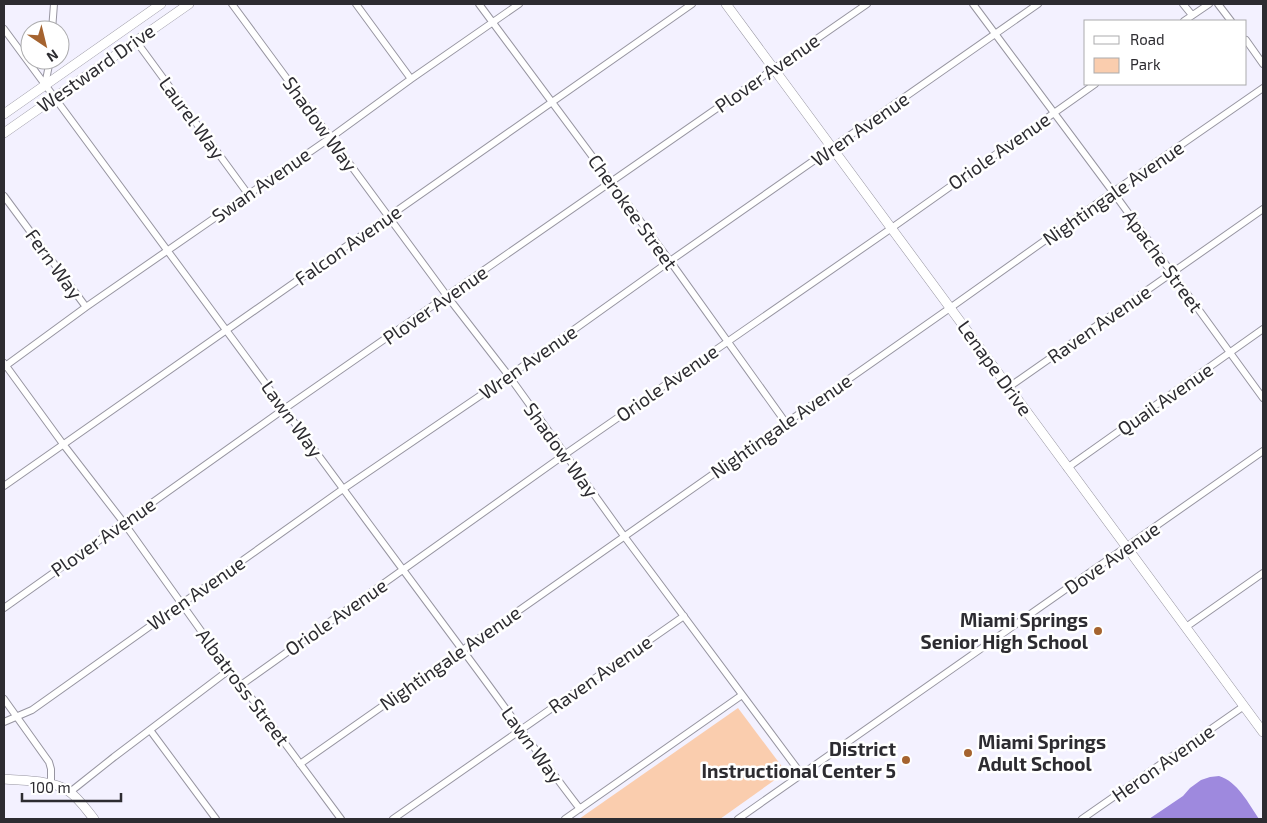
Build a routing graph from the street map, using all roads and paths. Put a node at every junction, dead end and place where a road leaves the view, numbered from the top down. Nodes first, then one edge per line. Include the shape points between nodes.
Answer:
1 (54, 4) edge
2 (161, 4) edge
3 (189, 4) edge
4 (232, 4) edge
5 (356, 4) edge
6 (479, 4) edge
7 (519, 4) edge
8 (692, 4) edge
9 (726, 4) edge
10 (867, 4) edge
11 (973, 4) edge
12 (1038, 4) edge
13 (1184, 4) edge
14 (1209, 4) edge
15 (1218, 4) edge
16 (1192, 15) junction
17 (53, 20) edge
18 (1185, 20) edge
19 (1230, 20) edge
20 (493, 22) junction
21 (4, 29) edge
22 (995, 34) junction
23 (136, 41) junction
24 (1247, 41) edge
25 (1263, 64) edge
26 (774, 69) junction
27 (48, 70) edge
28 (411, 79) junction
29 (45, 85) junction
30 (1094, 85) edge
31 (1263, 88) edge
32 (54, 97) junction
33 (552, 102) junction
34 (1054, 113) junction
35 (4, 114) edge
36 (4, 133) edge
37 (330, 138) junction
38 (832, 148) junction
39 (611, 182) junction
40 (1113, 192) junction
41 (248, 194) junction
42 (4, 196) edge
43 (1263, 209) edge
44 (388, 216) junction
45 (891, 228) junction
46 (167, 250) junction
47 (670, 261) junction
48 (1171, 273) junction
49 (447, 296) junction
50 (86, 307) junction
51 (950, 308) junction
52 (226, 330) junction
53 (1263, 330) edge
54 (728, 342) junction
55 (1229, 353) junction
56 (5, 365) edge
57 (509, 376) junction
58 (1009, 386) junction
59 (1263, 398) edge
60 (284, 409) junction
61 (786, 423) junction
62 (63, 444) junction
63 (1263, 451) edge
64 (564, 455) junction
65 (1067, 468) junction
66 (4, 486) edge
67 (343, 489) junction
68 (124, 524) junction
69 (624, 536) junction
70 (1126, 548) junction
71 (402, 570) junction
72 (1263, 573) edge
73 (181, 603) junction
74 (4, 608) edge
75 (684, 616) junction
76 (1186, 627) junction
77 (463, 649) junction
78 (229, 670) junction
79 (241, 685) junction
80 (742, 695) junction
81 (4, 699) edge
82 (1244, 706) junction
83 (17, 716) junction
84 (4, 722) edge
85 (150, 730) junction
86 (520, 730) junction
87 (1263, 732) edge
88 (300, 764) junction
89 (802, 775) junction
90 (4, 779) edge
91 (51, 784) junction
92 (70, 792) junction
93 (580, 809) junction
94 (94, 819) edge
95 (216, 819) edge
96 (341, 819) edge
97 (393, 819) edge
98 (564, 819) edge
99 (738, 819) edge
100 (1082, 819) edge

1 - 17 street
2 - 29 street, Westward Drive
3 - 23 street, Westward Drive
4 - 37 street, Shadow Way
5 - 28 street
6 - 20 street, Cherokee Street
7 - 20 street, Swan Avenue
8 - 33 street, Falcon Avenue
9 - 26 street, Lenape Drive
10 - 26 street, Plover Avenue
11 - 22 street, Apache Street
12 - 22 street, Wren Avenue
13 - 16 street
14 - 16 street
15 - 19 street
16 - 18 street
20 - 28 street, Swan Avenue
20 - 33 street, Cherokee Street
21 - 29 street, Lawn Way
22 - 34 street, Apache Street
22 - 38 street, Wren Avenue
23 - 32 street, Westward Drive
23 - 41 street, Laurel Way
24 - 25 street
26 - 38 street, Lenape Drive
26 - 39 street, Plover Avenue
27 - 29 street
28 - 37 street, Swan Avenue
29 - 32 street, Lawn Way
29 - 35 street, Westward Drive
30 - 34 street, Oriole Avenue
31 - 40 street, Nightingale Avenue
32 - 36 street, Westward Drive
32 - 46 street, Lawn Way
33 - 39 street, Cherokee Street
33 - 44 street, Falcon Avenue
34 - 40 street, Apache Street
34 - 45 street, Oriole Avenue
37 - 41 street, Swan Avenue
37 - 44 street, Shadow Way
38 - 45 street, Lenape Drive
38 - 47 street, Wren Avenue
39 - 47 street, Cherokee Street
39 - 49 street, Plover Avenue
40 - 48 street, Apache Street
40 - 51 street, Nightingale Avenue
41 - 46 street, Swan Avenue
42 - 50 street, Fern Way
43 - 48 street, Raven Avenue
44 - 49 street, Shadow Way
44 - 52 street, Falcon Avenue
45 - 51 street, Lenape Drive
45 - 54 street, Oriole Avenue
46 - 50 street, Swan Avenue
46 - 52 street, Lawn Way
47 - 54 street, Cherokee Street
47 - 57 street, Wren Avenue
48 - 55 street, Apache Street
48 - 58 street, Raven Avenue
49 - 57 street, Shadow Way
49 - 60 street, Plover Avenue
50 - 56 street, Swan Avenue
51 - 58 street, Lenape Drive
51 - 61 street, Nightingale Avenue
52 - 60 street, Lawn Way
52 - 62 street, Falcon Avenue
53 - 55 street, Quail Avenue
54 - 61 street, Cherokee Street
54 - 64 street, Oriole Avenue
55 - 59 street, Apache Street
55 - 65 street, Quail Avenue
56 - 62 street, Albatross Street
57 - 64 street, Shadow Way
57 - 67 street, Wren Avenue
58 - 65 street, Lenape Drive
60 - 67 street, Lawn Way
60 - 68 street, Plover Avenue
61 - 69 street, Nightingale Avenue
62 - 66 street, Falcon Avenue
62 - 68 street, Albatross Street
63 - 70 street, Dove Avenue
64 - 69 street, Shadow Way
64 - 71 street, Oriole Avenue
65 - 70 street, Lenape Drive
67 - 71 street, Lawn Way
67 - 73 street, Wren Avenue
68 - 73 street, Albatross Street
68 - 74 street, Plover Avenue
69 - 75 street, Shadow Way
69 - 77 street, Nightingale Avenue
70 - 76 street, Lenape Drive
70 - 89 street, Dove Avenue
71 - 77 street, Lawn Way
71 - 79 street, Oriole Avenue
72 - 76 street
73 - 78 street, Albatross Street
73 - 83 street, Wren Avenue via 32,710
75 - 80 street, Shadow Way
75 - 86 street, Raven Avenue
76 - 82 street, Lenape Drive
77 - 86 street, Lawn Way
77 - 88 street, Nightingale Avenue
78 - 79 street, Albatross Street
78 - 85 street
79 - 88 street, Albatross Street
80 - 89 street, Shadow Way
80 - 93 street
81 - 83 street
82 - 87 street, Lenape Drive
82 - 100 street, Heron Avenue
83 - 84 street, Wren Avenue
83 - 91 street via 49,762
85 - 92 street
85 - 95 street
86 - 93 street, Lawn Way
86 - 97 street, Raven Avenue
88 - 96 street, Albatross Street
89 - 99 street, Dove Avenue
90 - 91 street
91 - 92 street
92 - 94 street
93 - 98 street

